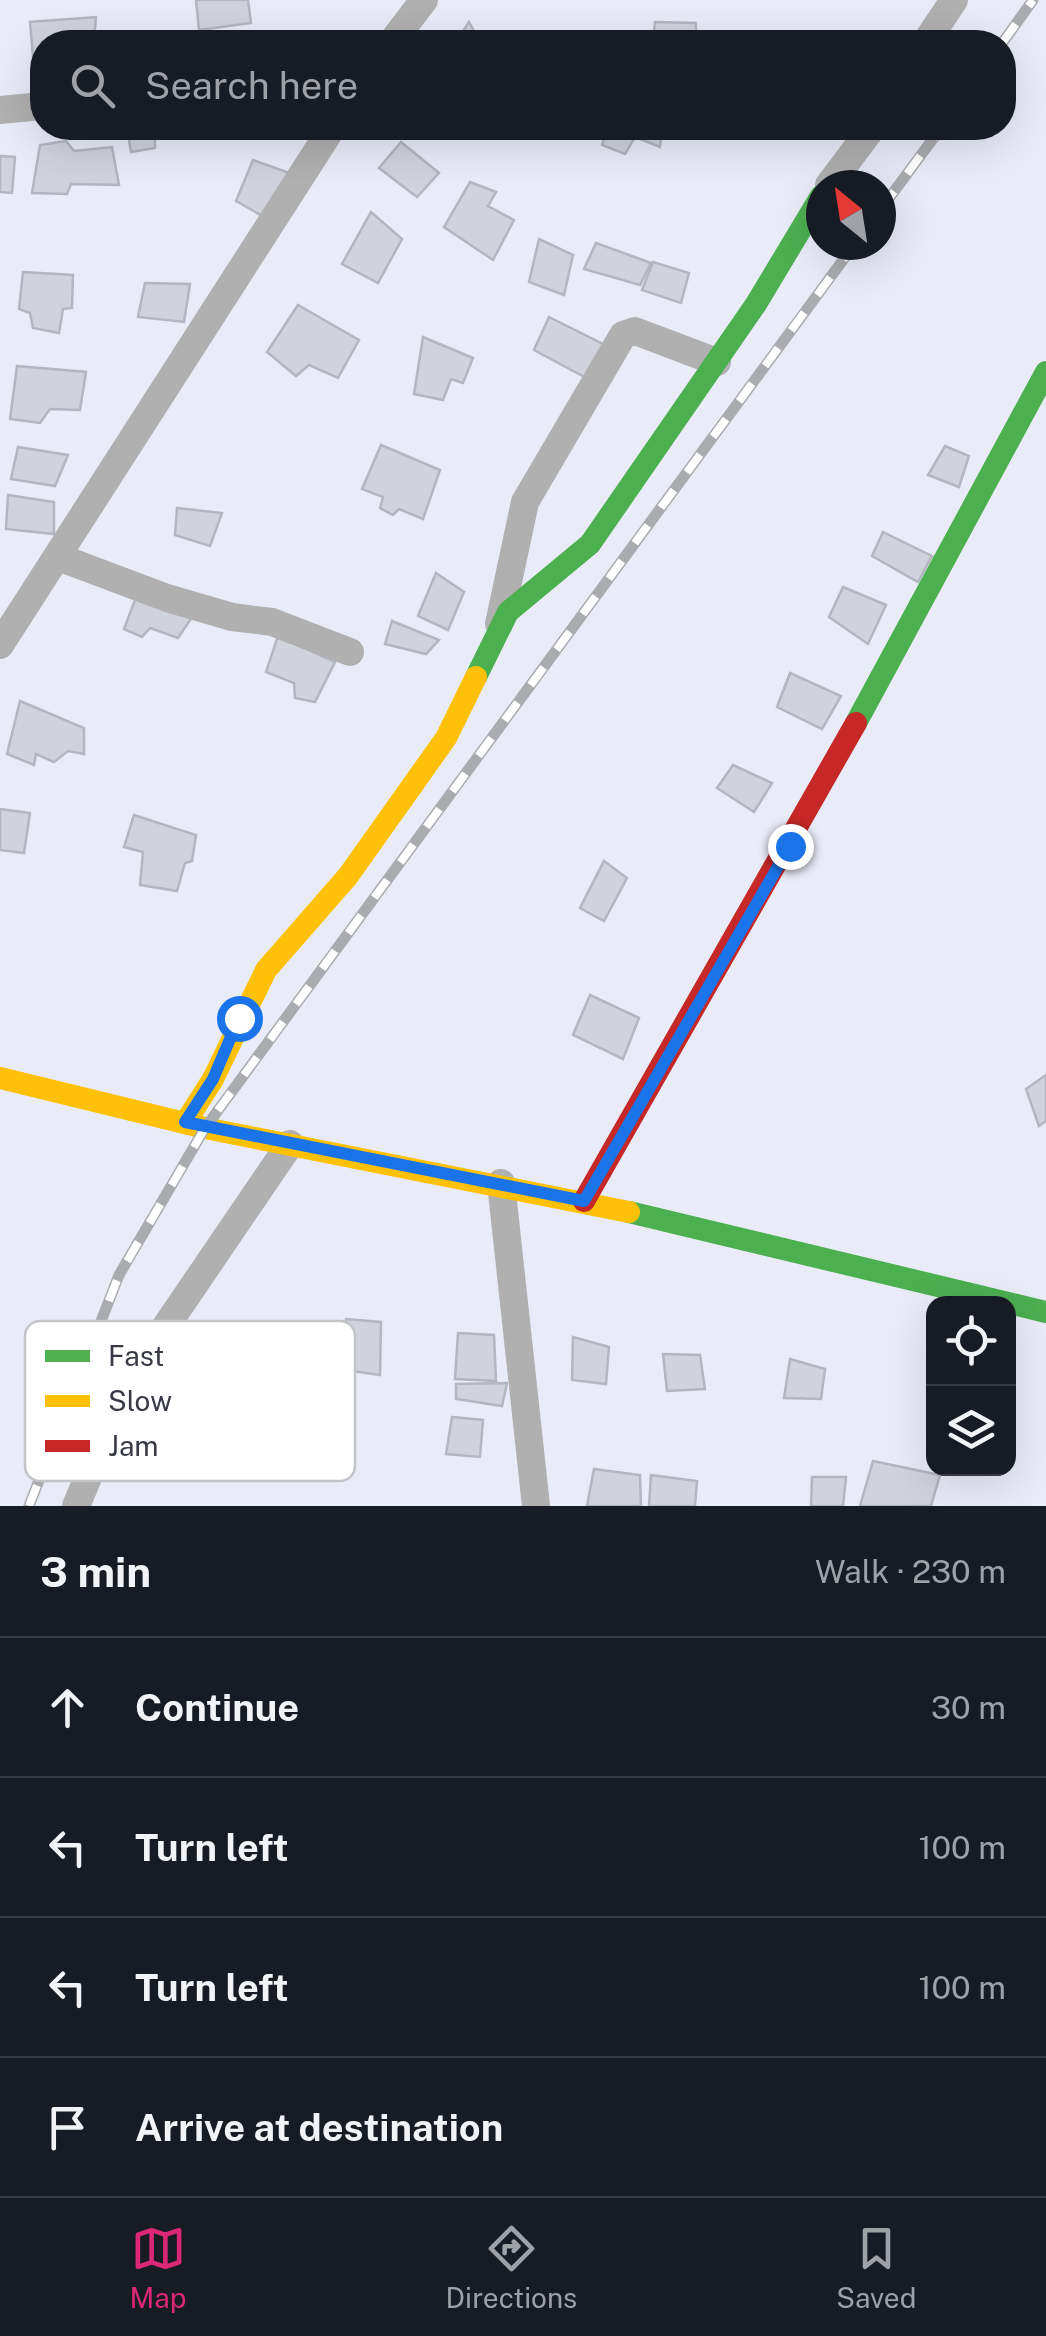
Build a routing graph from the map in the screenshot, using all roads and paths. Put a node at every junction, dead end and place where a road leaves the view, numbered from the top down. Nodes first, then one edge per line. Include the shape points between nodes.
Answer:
1 (424, 0) edge
2 (954, 0) edge
3 (401, 30) edge
4 (934, 30) edge
5 (30, 107) edge
6 (0, 110) edge
7 (324, 140) edge
8 (863, 140) edge
9 (840, 170) edge
10 (806, 220) edge
11 (717, 362) junction
12 (1046, 372) edge
13 (58, 556) junction
14 (497, 630) junction
15 (0, 645) edge
16 (350, 652) dead end
17 (0, 1078) edge
18 (185, 1122) junction
19 (290, 1144) junction
20 (501, 1183) junction
21 (584, 1201) junction
22 (1046, 1312) edge
23 (170, 1321) edge
24 (86, 1481) edge
25 (76, 1506) edge
26 (536, 1506) edge

1 - 3 street
2 - 4 street
5 - 6 street
7 - 13 street
8 - 9 street
10 - 11 street
11 - 14 street via 590,544 508,612
11 - 14 street via 635,332 623,335 525,502
12 - 21 street via 790,846
13 - 15 street
13 - 16 street via 167,598 272,622
14 - 18 street via 484,670 446,738 348,876 266,970
17 - 18 street
18 - 19 street
19 - 20 street
19 - 23 street
20 - 21 street
20 - 26 street
21 - 22 street
24 - 25 street

